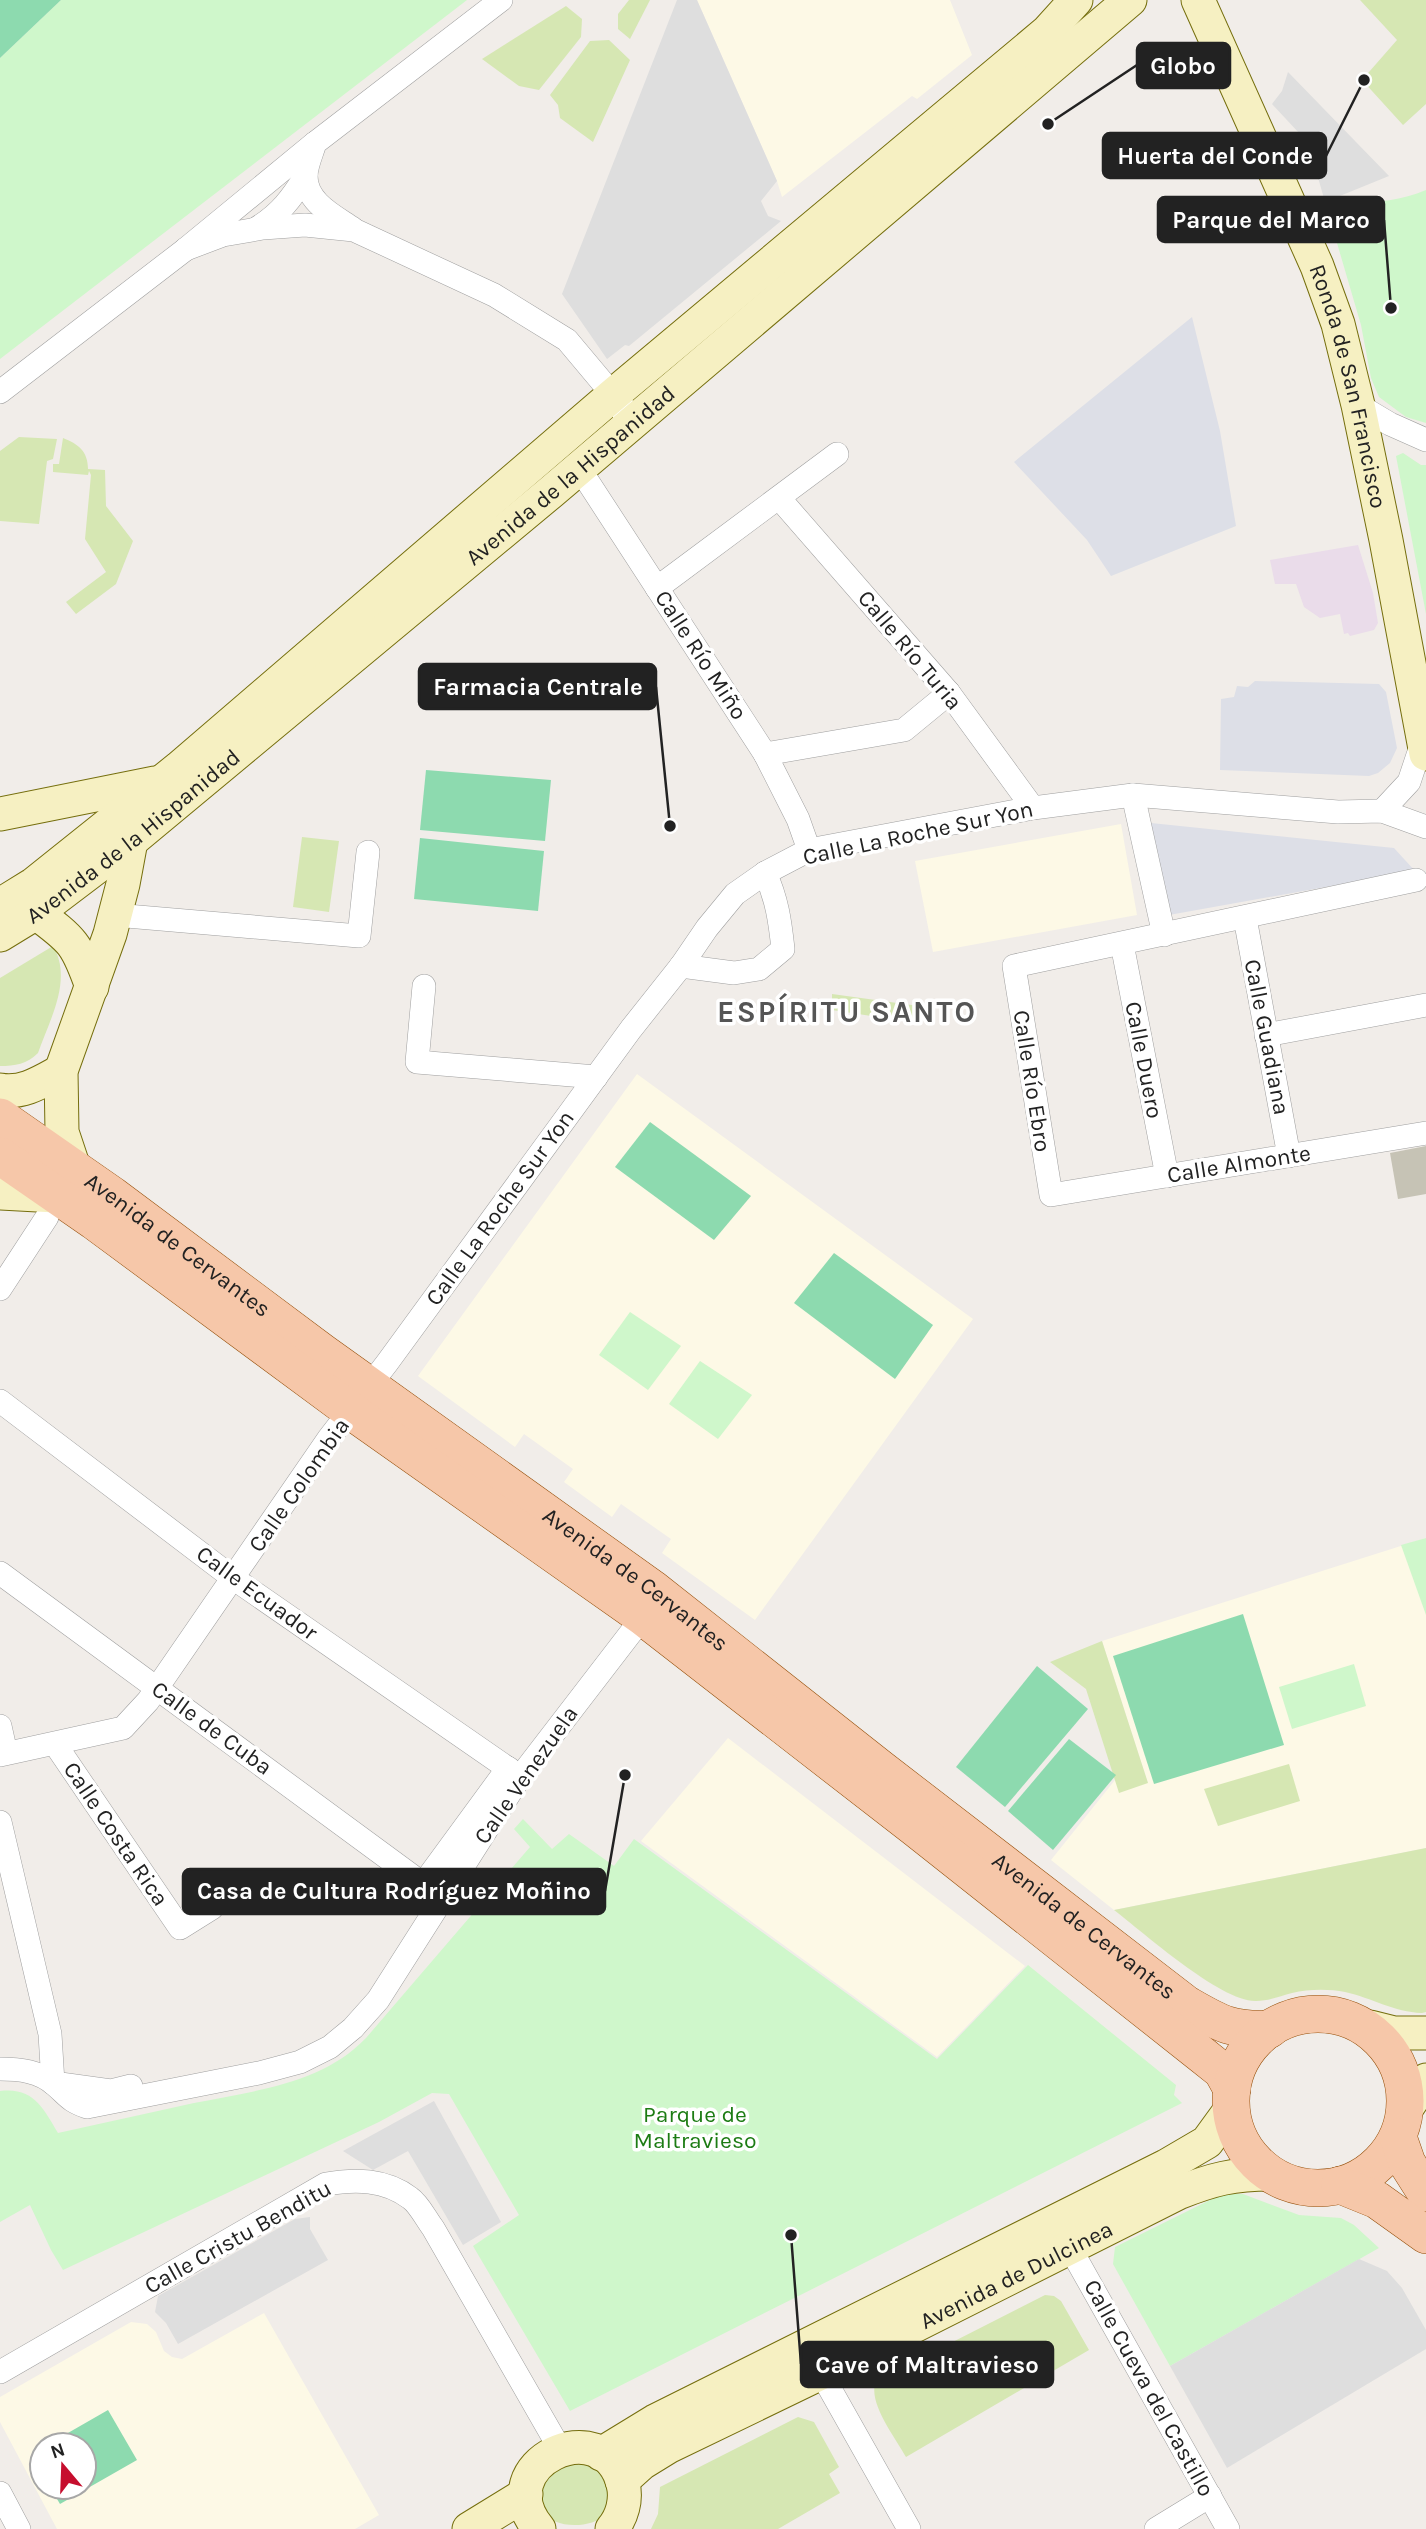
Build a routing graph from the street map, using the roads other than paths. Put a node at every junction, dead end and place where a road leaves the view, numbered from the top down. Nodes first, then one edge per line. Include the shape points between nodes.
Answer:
1 (501, 0) edge
2 (1076, 0) edge
3 (1130, 0) edge
4 (1201, 3) edge
5 (1055, 45) junction
6 (315, 144) junction
7 (280, 173) junction
8 (306, 174) junction
9 (289, 218) junction
10 (354, 230) junction
11 (186, 249) junction
12 (0, 392) edge
13 (613, 395) junction
14 (1358, 405) junction
15 (625, 427) junction
16 (1426, 440) edge
17 (837, 454) dead end
18 (579, 468) junction
19 (779, 498) junction
20 (657, 587) junction
21 (949, 693) junction
22 (1425, 747) edge
23 (765, 754) junction
24 (161, 782) junction
25 (1133, 795) junction
26 (1033, 808) junction
27 (1382, 811) junction
28 (0, 814) edge
29 (1426, 827) edge
30 (131, 841) junction
31 (809, 850) junction
32 (368, 852) dead end
33 (765, 873) junction
34 (1416, 880) dead end
35 (0, 905) edge
36 (36, 913) junction
37 (115, 915) junction
38 (1245, 918) junction
39 (0, 935) edge
40 (1164, 935) junction
41 (1122, 944) junction
42 (681, 966) junction
43 (424, 986) dead end
44 (92, 987) junction
45 (1426, 1005) edge
46 (1266, 1035) junction
47 (61, 1071) junction
48 (596, 1077) junction
49 (0, 1090) edge
50 (0, 1117) edge
51 (1426, 1133) edge
52 (0, 1156) edge
53 (1289, 1156) junction
54 (1167, 1176) junction
55 (0, 1193) edge
56 (59, 1194) junction
57 (1051, 1195) joint
58 (0, 1289) edge
59 (360, 1398) junction
60 (0, 1401) edge
61 (233, 1578) junction
62 (4, 1585) edge
63 (643, 1616) junction
64 (158, 1688) junction
65 (0, 1726) edge
66 (55, 1744) junction
67 (3, 1754) edge
68 (514, 1772) junction
69 (0, 1822) edge
70 (212, 1908) dead end
71 (1370, 2027) junction
72 (1270, 2029) junction
73 (1426, 2032) edge
74 (0, 2070) edge
75 (53, 2083) junction
76 (1232, 2099) junction
77 (1410, 2109) edge
78 (1270, 2174) junction
79 (1339, 2185) junction
80 (1426, 2193) edge
81 (1426, 2235) edge
82 (1070, 2248) junction
83 (0, 2372) edge
84 (821, 2373) junction
85 (560, 2449) junction
86 (601, 2454) junction
87 (622, 2481) junction
88 (0, 2493) edge
89 (526, 2494) junction
90 (1210, 2496) junction
91 (614, 2528) edge
92 (19, 2529) edge
93 (469, 2529) edge
94 (539, 2529) edge
95 (909, 2529) edge
96 (1156, 2529) edge
97 (1228, 2529) edge

1 - 6 street
2 - 5 main road, Avenida de la Hispanidad
3 - 5 main road, Avenida de la Hispanidad
4 - 14 main road, Ronda de San Francisco via 1317,266 1338,324
5 - 13 main road, Avenida de la Hispanidad
5 - 15 main road, Avenida de la Hispanidad
6 - 7 street
6 - 8 street
7 - 9 street via 274,200
7 - 11 street
8 - 9 street via 290,201
8 - 10 street via 310,194
9 - 10 street
9 - 11 street
10 - 13 street via 494,295 567,340
11 - 12 street
13 - 15 street via 624,408
13 - 24 main road, Avenida de la Hispanidad
14 - 16 street
14 - 22 main road, Ronda de San Francisco
15 - 18 main road, Avenida de la Hispanidad
17 - 19 street
18 - 20 street, Calle Río Miño
18 - 30 main road, Avenida de la Hispanidad
19 - 20 street
19 - 21 street, Calle Río Turia
20 - 23 street, Calle Río Miño
21 - 23 street via 904,730
21 - 26 street, Calle Río Turia
22 - 27 street via 1409,782
23 - 31 street, Calle Río Miño
24 - 28 main road
24 - 35 main road, Avenida de la Hispanidad via 34,884
25 - 26 street, Calle La Roche Sur Yon
25 - 27 street, Calle La Roche Sur Yon via 1338,812
25 - 40 street
26 - 31 street, Calle La Roche Sur Yon
27 - 29 street, Calle La Roche Sur Yon
30 - 36 main road, Avenida de la Hispanidad
30 - 37 main road
31 - 33 street, Calle La Roche Sur Yon
32 - 37 street via 359,936
33 - 42 street, Calle La Roche Sur Yon via 735,894
33 - 42 street via 776,895 783,949 759,969 734,973
34 - 38 street
36 - 39 main road, Avenida de la Hispanidad
36 - 44 main road via 71,940
37 - 44 main road
38 - 40 street
38 - 46 street, Calle Guadiana
40 - 41 street
41 - 54 street, Calle Duero
41 - 57 street, Calle Río Ebro via 1014,966
42 - 48 street, Calle La Roche Sur Yon
43 - 48 street via 417,1062
44 - 47 main road
45 - 46 street
46 - 53 street, Calle Guadiana
47 - 49 main road via 33,1086
47 - 56 main road
48 - 59 street, Calle La Roche Sur Yon
50 - 56 main road, Avenida de Cervantes
51 - 53 street, Calle Almonte
52 - 56 main road, Avenida de Cervantes
53 - 54 street, Calle Almonte
54 - 57 street, Calle Almonte
55 - 56 main road
56 - 58 street
56 - 59 main road, Avenida de Cervantes
59 - 61 street, Calle Colombia
59 - 63 main road, Avenida de Cervantes
59 - 72 main road, Avenida de Cervantes via 653,1589 1186,2004 1217,2022 1243,2030
60 - 61 street, Calle Ecuador
61 - 64 street, Calle Colombia
61 - 68 street, Calle Ecuador
62 - 64 street, Calle de Cuba
63 - 68 street, Calle Venezuela
63 - 76 main road, Avenida de Cervantes via 1222,2071
64 - 66 street, Calle Colombia via 123,1728
64 - 68 street, Calle de Cuba via 424,1884
65 - 67 street
66 - 67 street, Calle Colombia
66 - 70 street, Calle Costa Rica via 180,1928
68 - 75 street, Calle Venezuela via 394,1973 330,2031 275,2055 111,2091
69 - 75 street via 50,2034
71 - 72 main road via 1316,2014 1287,2019
71 - 73 main road via 1394,2033
71 - 77 main road via 1391,2053 1404,2080
72 - 76 main road via 1244,2055 1233,2081
74 - 75 street, Calle Venezuela via 38,2074
76 - 78 main road via 1238,2137 1253,2161
76 - 86 main road, Avenida de Dulcinea via 1207,2142 1166,2166 655,2421
77 - 79 main road via 1382,2162 1358,2179
77 - 80 main road via 1406,2163
78 - 79 main road via 1303,2188
78 - 82 main road, Avenida de Dulcinea via 1214,2179
79 - 81 main road via 1377,2200
82 - 84 main road, Avenida de Dulcinea
82 - 90 street, Calle Cueva del Castillo
83 - 85 street, Calle Cristu Benditu via 326,2184 380,2182 412,2199 433,2228
84 - 87 main road, Avenida de Dulcinea via 667,2446
84 - 95 street
85 - 86 main road via 584,2448
85 - 89 main road via 538,2465
86 - 87 main road
87 - 91 main road via 624,2506
88 - 92 street
89 - 93 main road
89 - 94 main road
90 - 96 street
90 - 97 street, Calle Cueva del Castillo

